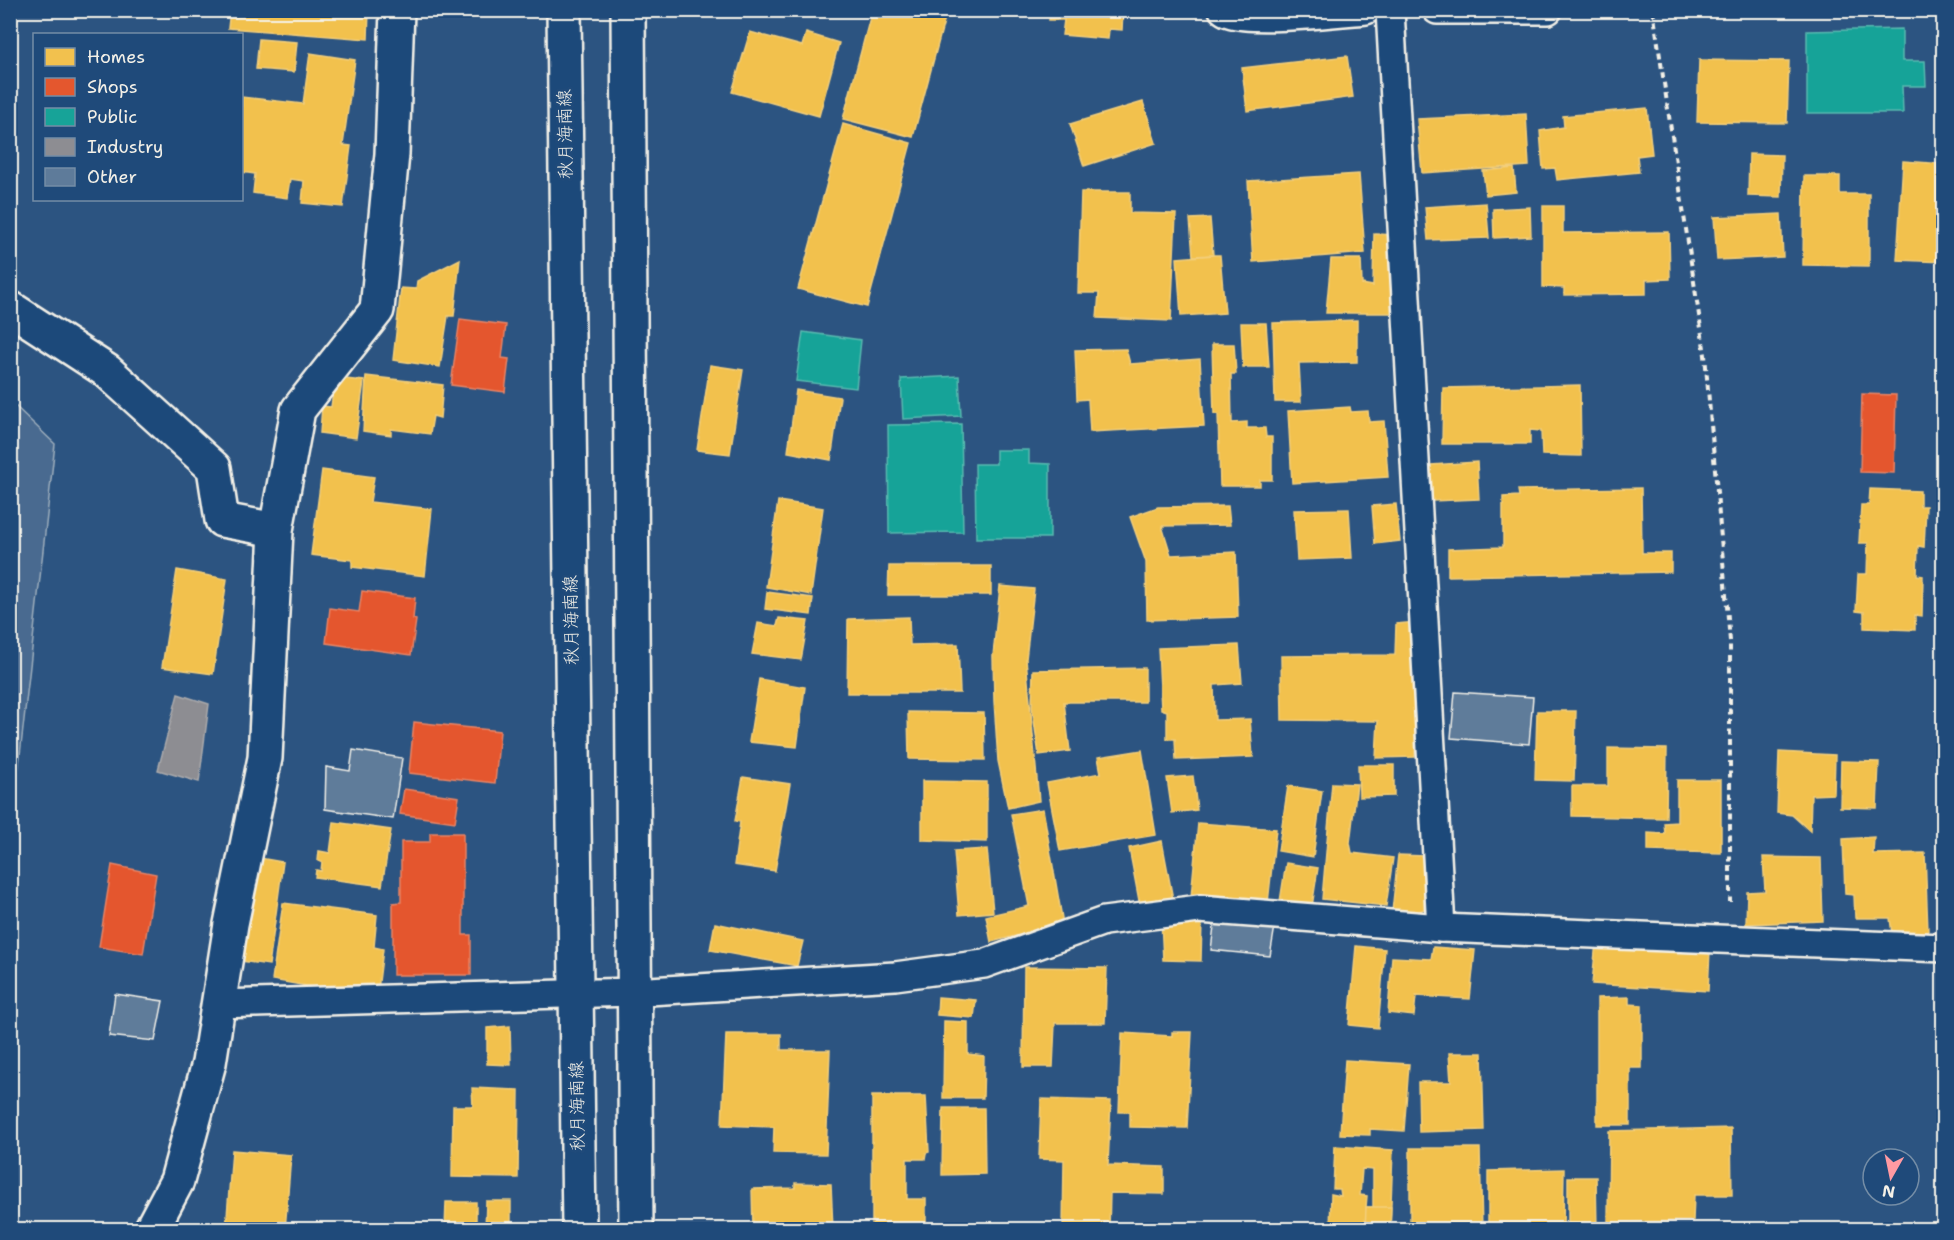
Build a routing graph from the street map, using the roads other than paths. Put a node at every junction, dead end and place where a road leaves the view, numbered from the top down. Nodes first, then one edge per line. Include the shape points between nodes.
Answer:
1 (397, 10) edge
2 (564, 10) edge
3 (628, 10) edge
4 (1222, 10) edge
5 (1366, 10) edge
6 (1390, 10) edge
7 (1437, 10) edge
8 (1548, 10) edge
9 (10, 308) edge
10 (276, 530) junction
11 (1441, 928) junction
12 (1944, 948) edge
13 (633, 992) junction
14 (575, 993) junction
15 (218, 1004) junction
16 (151, 1230) edge
17 (579, 1230) edge
18 (636, 1230) edge

1 - 10 main road via 392,154 377,310 298,410
2 - 14 main road, 秋月海南線
3 - 13 main road
4 - 5 lane via 1252,18
6 - 11 lane
7 - 8 lane
9 - 10 main road via 107,371 214,468 222,520
10 - 15 main road via 265,758
11 - 12 lane
11 - 13 lane via 1199,909 1104,921 984,964 896,976
13 - 14 lane
13 - 18 main road
14 - 15 lane
14 - 17 main road, 秋月海南線
15 - 16 main road via 209,1063 177,1181

